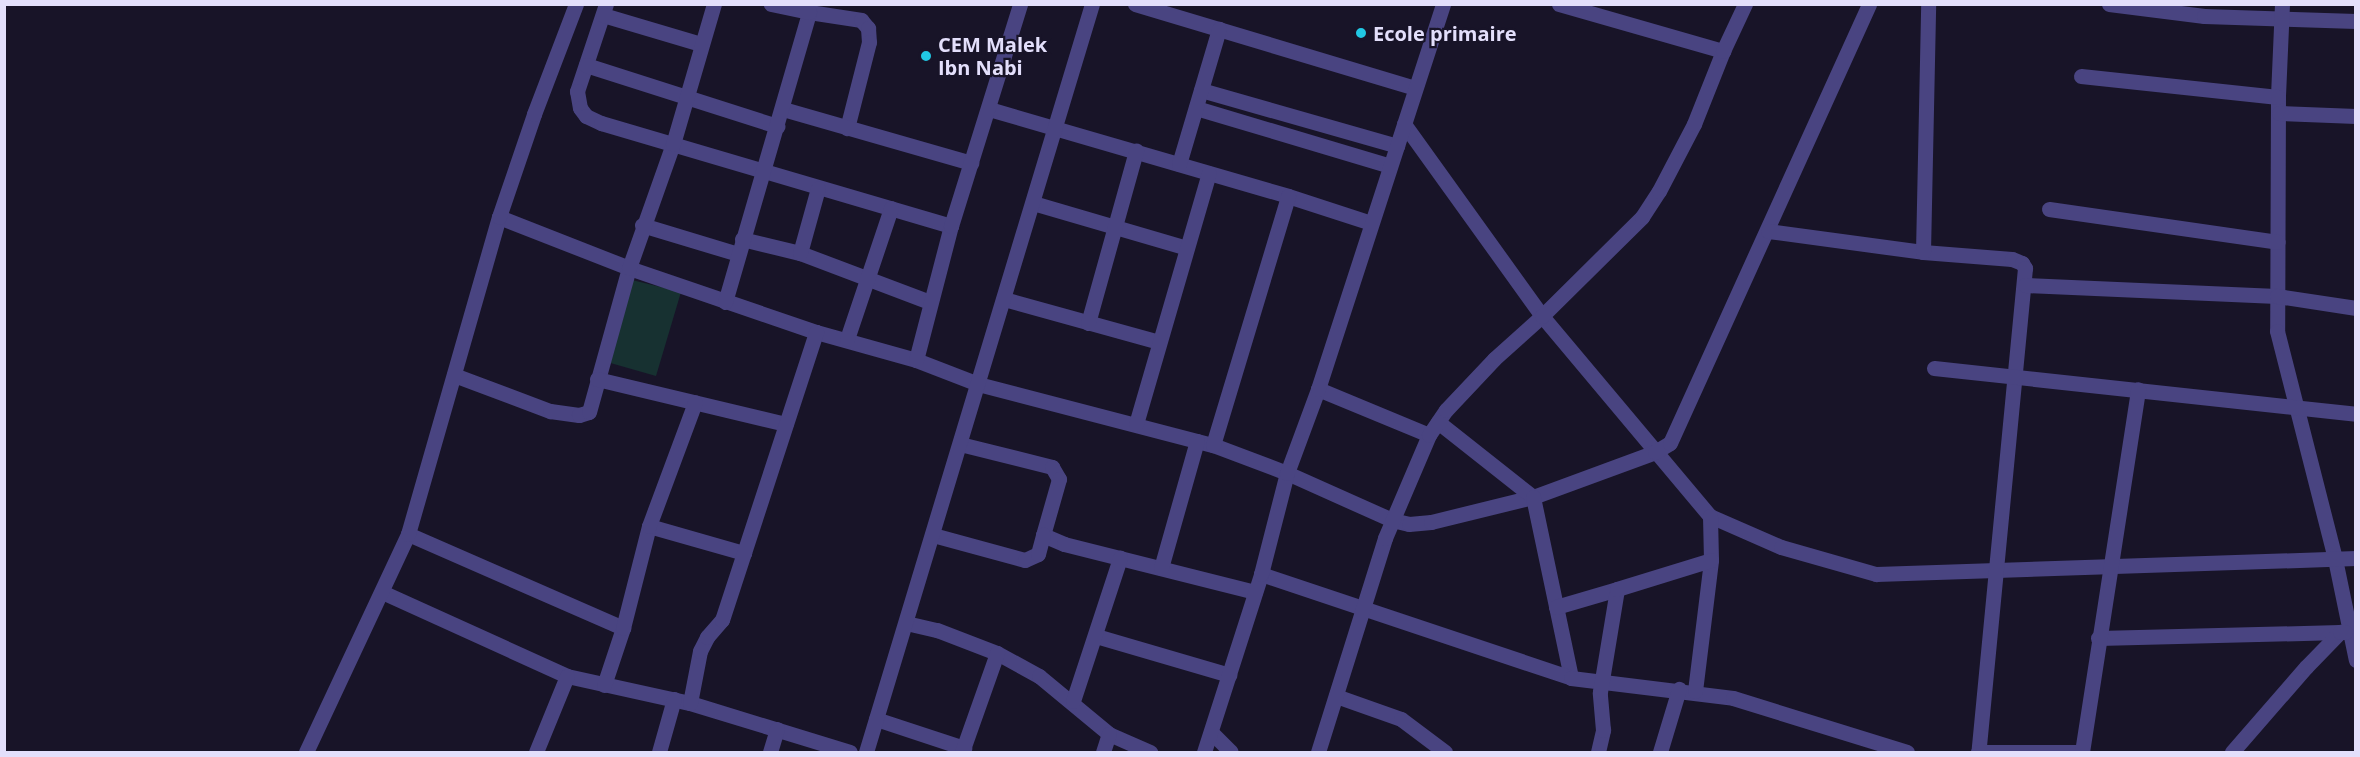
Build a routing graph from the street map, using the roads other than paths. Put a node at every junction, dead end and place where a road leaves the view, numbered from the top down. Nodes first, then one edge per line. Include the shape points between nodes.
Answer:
1 (576, 4) edge
2 (714, 4) edge
3 (771, 4) edge
4 (1020, 4) edge
5 (1092, 4) edge
6 (1135, 4) edge
7 (1443, 4) edge
8 (1559, 4) edge
9 (1745, 4) edge
10 (1869, 4) edge
11 (1928, 4) edge
12 (2109, 4) edge
13 (604, 10) edge
14 (809, 12) junction
15 (2282, 12) edge
16 (2355, 21) edge
17 (1219, 29) junction
18 (701, 44) junction
19 (1723, 51) junction
20 (586, 65) junction
21 (2081, 76) dead end
22 (1415, 88) junction
23 (1201, 90) junction
24 (686, 96) junction
25 (2278, 97) junction
26 (1196, 108) junction
27 (783, 109) junction
28 (989, 109) junction
29 (2279, 113) junction
30 (2355, 116) edge
31 (1404, 124) junction
32 (777, 126) junction
33 (847, 128) junction
34 (1056, 128) junction
35 (673, 144) junction
36 (1397, 146) junction
37 (1136, 152) junction
38 (971, 163) junction
39 (1179, 164) junction
40 (1390, 166) junction
41 (762, 171) junction
42 (1209, 173) junction
43 (818, 188) junction
44 (1288, 196) junction
45 (1033, 203) junction
46 (891, 208) junction
47 (2049, 209) dead end
48 (499, 217) junction
49 (1371, 223) junction
50 (642, 225) junction
51 (951, 226) junction
52 (1115, 227) junction
53 (1768, 231) junction
54 (2278, 242) junction
55 (740, 246) junction
56 (1187, 248) junction
57 (1923, 252) junction
58 (800, 253) junction
59 (628, 268) junction
60 (868, 277) junction
61 (2025, 285) junction
62 (2277, 296) junction
63 (1004, 299) junction
64 (725, 302) junction
65 (930, 302) junction
66 (2355, 308) edge
67 (1542, 316) junction
68 (1088, 323) junction
69 (816, 332) junction
70 (847, 339) junction
71 (1160, 342) junction
72 (916, 360) junction
73 (1934, 368) dead end
74 (454, 375) junction
75 (597, 379) junction
76 (2015, 379) junction
77 (978, 384) junction
78 (2138, 388) junction
79 (1318, 389) junction
80 (695, 402) junction
81 (2296, 408) junction
82 (2355, 414) edge
83 (786, 424) junction
84 (1136, 424) junction
85 (1434, 429) junction
86 (1197, 441) junction
87 (960, 444) junction
88 (1213, 446) junction
89 (1655, 452) junction
90 (1287, 473) junction
91 (1533, 497) junction
92 (1710, 516) junction
93 (1392, 520) junction
94 (649, 526) junction
95 (408, 534) junction
96 (1043, 535) junction
97 (933, 536) junction
98 (744, 553) junction
99 (1120, 558) junction
100 (2355, 558) edge
101 (2335, 559) junction
102 (1712, 560) junction
103 (2111, 566) junction
104 (1161, 568) junction
105 (1994, 571) junction
106 (1261, 574) junction
107 (1617, 589) junction
108 (382, 592) junction
109 (1256, 592) junction
110 (1556, 607) junction
111 (1364, 609) junction
112 (906, 623) junction
113 (623, 628) junction
114 (2346, 632) junction
115 (1096, 636) junction
116 (2098, 638) junction
117 (997, 653) junction
118 (2355, 660) edge
119 (1229, 675) junction
120 (567, 676) junction
121 (1571, 678) junction
122 (1602, 683) junction
123 (604, 685) junction
124 (1687, 690) junction
125 (1336, 696) junction
126 (674, 699) junction
127 (1073, 702) junction
128 (690, 703) junction
129 (876, 719) junction
130 (777, 729) junction
131 (1211, 732) junction
132 (1109, 734) junction
133 (963, 750) edge
134 (1978, 752) edge
135 (2082, 752) edge
136 (306, 753) edge
137 (536, 753) edge
138 (659, 753) edge
139 (770, 753) edge
140 (849, 753) edge
141 (866, 753) edge
142 (1103, 753) edge
143 (1150, 753) edge
144 (1204, 753) edge
145 (1231, 753) edge
146 (1318, 753) edge
147 (1445, 753) edge
148 (1598, 753) edge
149 (1660, 753) edge
150 (1906, 753) edge
151 (2232, 753) edge

1 - 48 street
2 - 18 street
3 - 14 street
4 - 28 street
5 - 34 street
6 - 17 street
7 - 22 street
8 - 19 street
9 - 19 street
10 - 53 street via 1827,91
11 - 57 street
12 - 15 street via 2204,16
13 - 18 street
13 - 20 street
14 - 27 street
14 - 33 street via 861,20 868,27 869,42
15 - 16 street
15 - 25 street
17 - 22 street
17 - 23 street
18 - 24 street
19 - 67 street via 1694,124 1642,217
20 - 24 street
20 - 35 street via 577,99 586,116
21 - 25 street
22 - 31 street
23 - 26 street
23 - 36 street
24 - 32 street
24 - 35 street
25 - 29 street
26 - 39 street
26 - 40 street
27 - 32 street
27 - 33 street
28 - 34 street
28 - 38 street
29 - 30 street
29 - 54 street
31 - 36 street
31 - 67 street
32 - 41 street
33 - 38 street
34 - 37 street
34 - 45 street
35 - 41 street
35 - 50 street
36 - 40 street
37 - 39 street
37 - 52 street
38 - 51 street
39 - 42 street
40 - 49 street
41 - 43 street
41 - 55 street
42 - 44 street
42 - 56 street
43 - 46 street
43 - 58 street
44 - 49 street
44 - 88 street
45 - 52 street
45 - 63 street
46 - 51 street
46 - 60 street
47 - 54 street
48 - 59 street
48 - 74 street
49 - 79 street
50 - 55 street
50 - 59 street
51 - 65 street
52 - 56 street
52 - 68 street
53 - 57 street
53 - 89 street via 1670,443
54 - 62 street
55 - 58 street
55 - 64 street
56 - 71 street
57 - 61 street via 2018,261 2025,268
58 - 60 street
59 - 64 street
59 - 75 street
60 - 65 street
60 - 70 street
61 - 62 street
61 - 76 street
62 - 66 street
62 - 81 street via 2277,331
63 - 68 street
63 - 77 street
64 - 69 street
65 - 72 street
67 - 85 street via 1494,359 1446,410
67 - 89 street
68 - 71 street
69 - 70 street
69 - 83 street
70 - 72 street
71 - 84 street
72 - 77 street
73 - 76 street
74 - 75 street via 550,411 579,415 589,412
74 - 95 street
75 - 80 street
76 - 78 street
76 - 105 street
77 - 84 street
77 - 87 street
78 - 81 street
78 - 103 street
79 - 85 street
79 - 90 street
80 - 83 street
80 - 94 street
81 - 82 street
81 - 101 street
83 - 98 street
84 - 86 street
85 - 91 street
85 - 93 street
86 - 88 street
86 - 104 street
87 - 96 street via 1047,464 1057,472 1059,479
87 - 97 street
88 - 90 street
89 - 91 street
89 - 92 street
90 - 93 street
90 - 106 street
91 - 93 street via 1431,522 1409,524
91 - 110 street
92 - 102 street
92 - 105 street via 1781,547 1876,574
93 - 111 street
94 - 98 street
94 - 113 street
95 - 108 street
95 - 113 street
96 - 97 street via 1038,554 1024,560
96 - 99 street
97 - 112 street
98 - 128 street via 722,621 700,651
99 - 104 street
99 - 115 street
100 - 101 street
101 - 103 street
101 - 114 street
102 - 107 street
102 - 124 street
103 - 105 street
103 - 116 street
104 - 109 street
105 - 134 street
106 - 109 street
106 - 111 street
107 - 110 street
107 - 122 street
108 - 120 street
108 - 136 street
109 - 119 street
110 - 121 street
111 - 121 street
111 - 125 street
112 - 117 street via 937,630
112 - 129 street
113 - 123 street
114 - 116 street
114 - 118 street
114 - 151 street via 2306,667
115 - 119 street
115 - 127 street
116 - 135 street
117 - 127 street via 1040,676
117 - 133 street
119 - 131 street
120 - 123 street
120 - 137 street
121 - 122 street
122 - 124 street
122 - 148 street via 1599,704 1603,730
123 - 126 street
124 - 149 street
124 - 150 street via 1733,698
125 - 146 street
125 - 147 street via 1401,719
126 - 128 street
126 - 138 street
127 - 132 street
128 - 130 street
129 - 133 street
129 - 141 street
130 - 139 street
130 - 140 street
131 - 144 street
131 - 145 street
132 - 142 street
132 - 143 street
134 - 135 street

